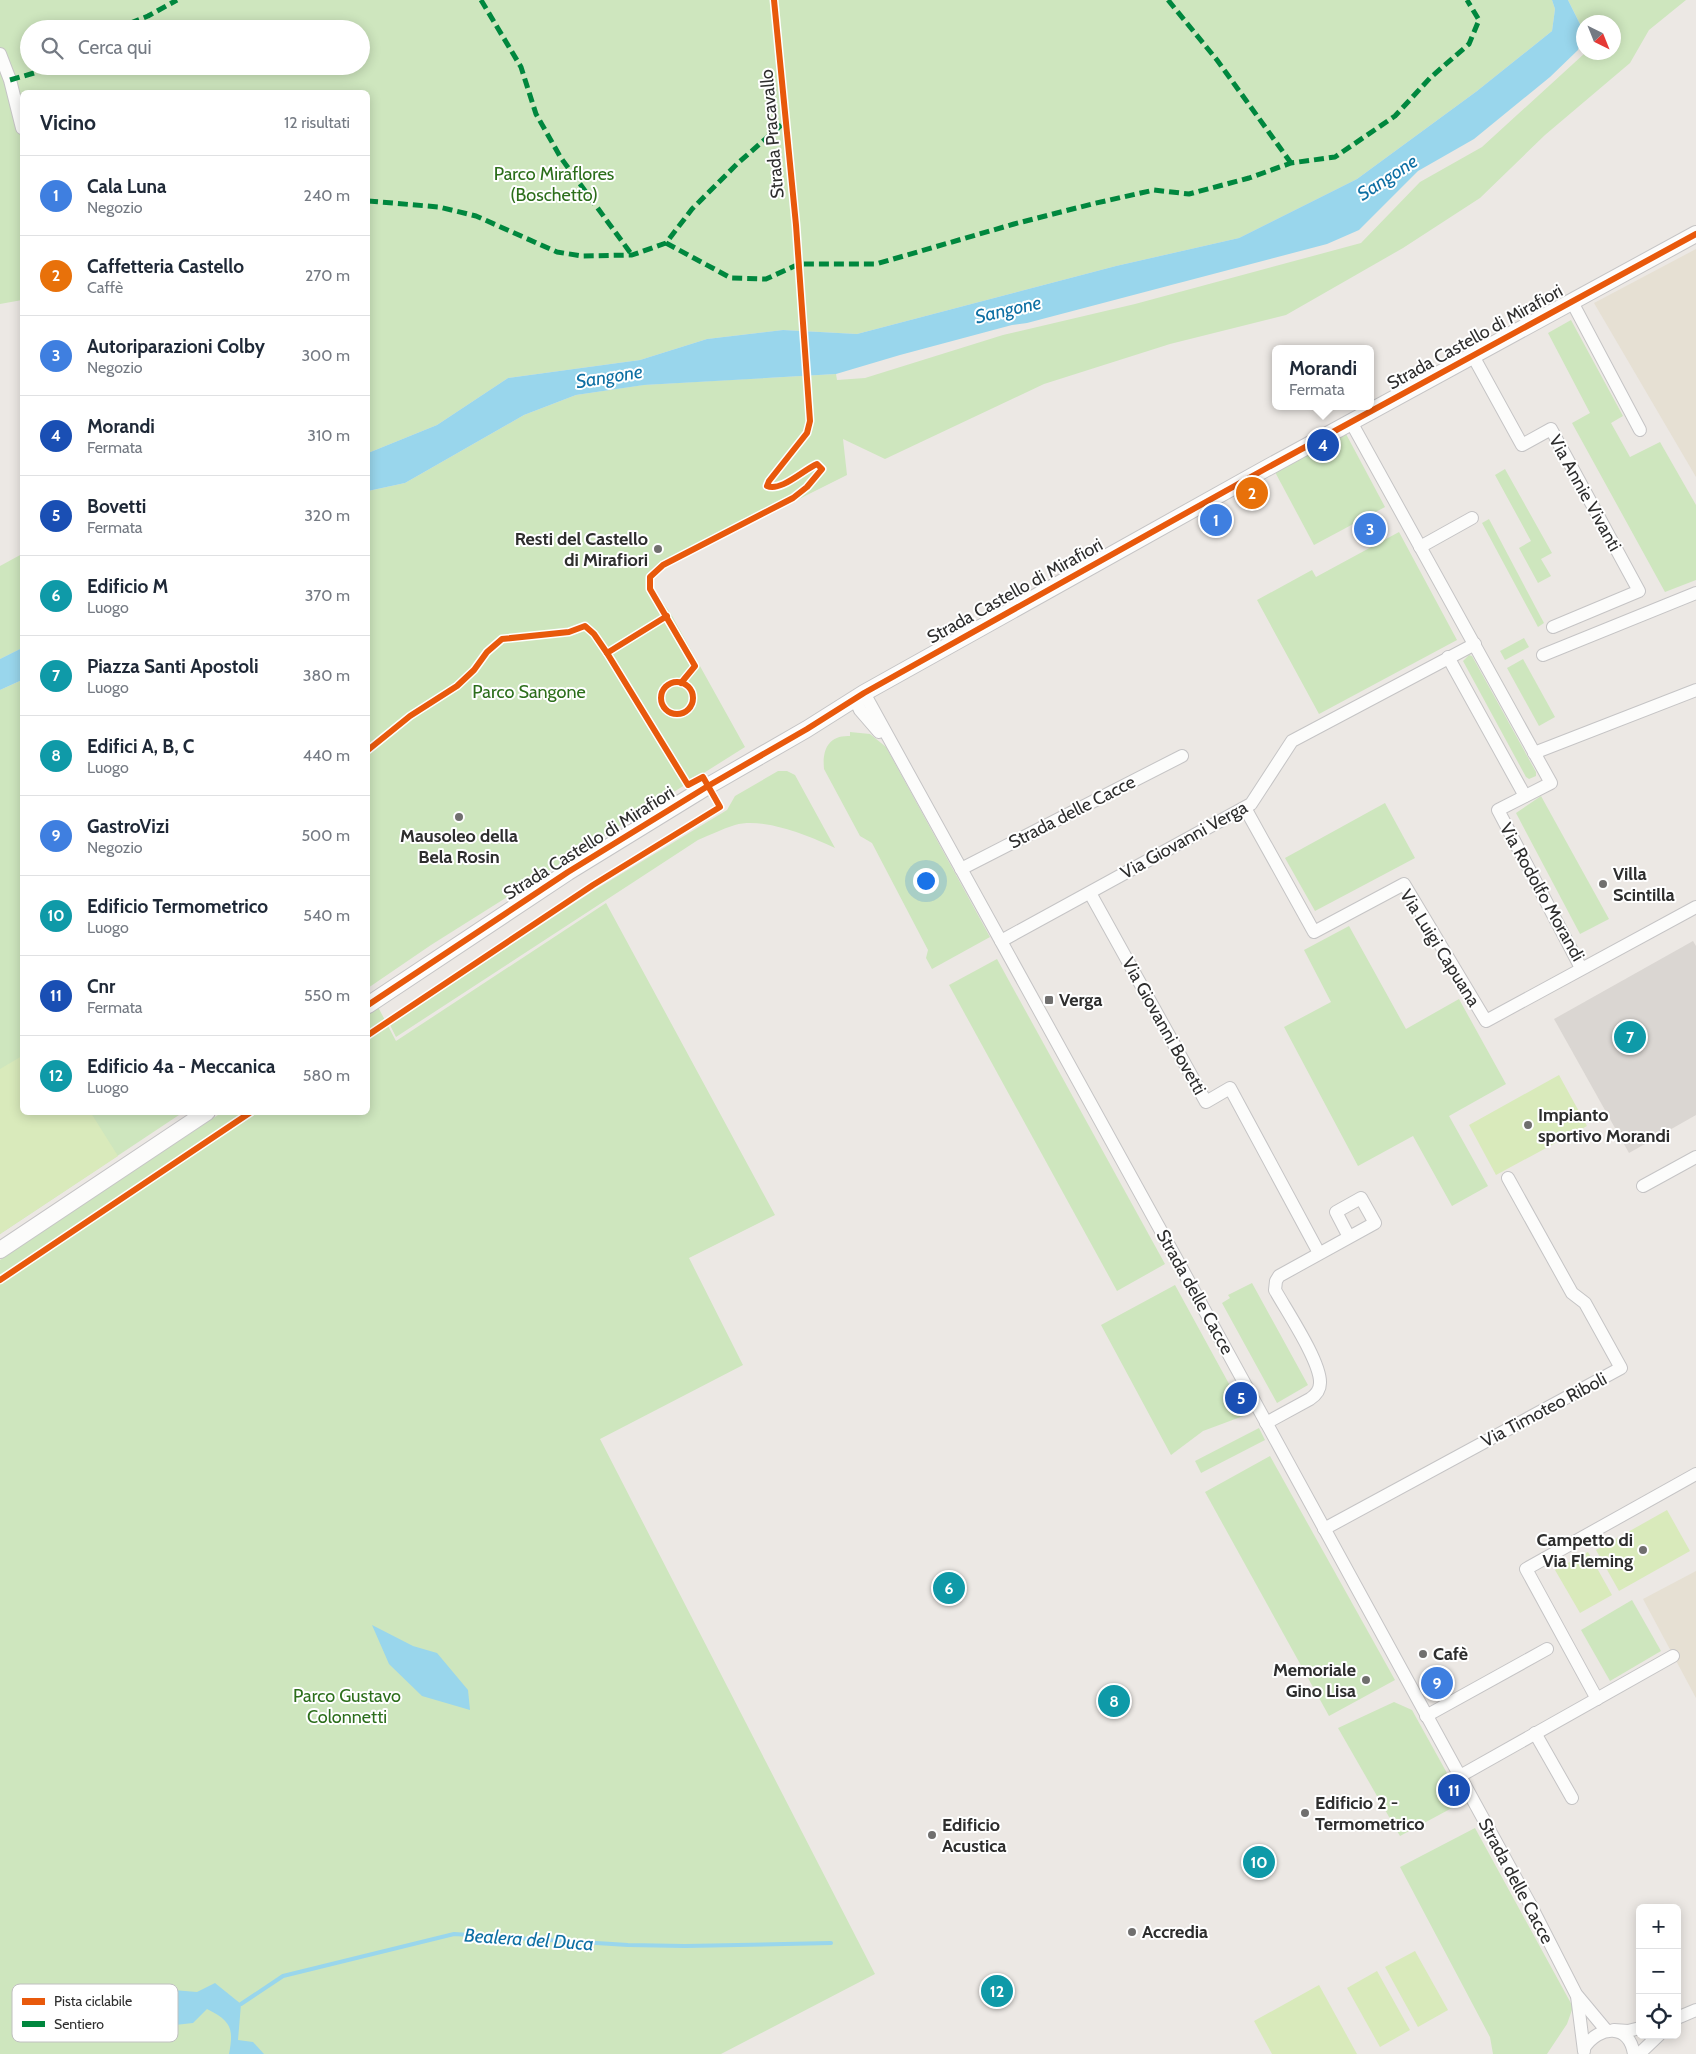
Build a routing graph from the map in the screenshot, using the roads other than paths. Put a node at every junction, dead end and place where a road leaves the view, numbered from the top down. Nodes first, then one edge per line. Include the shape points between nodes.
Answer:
1 (0, 54) edge
2 (20, 120) edge
3 (1696, 234) edge
4 (1572, 302) junction
5 (1473, 356) junction
6 (1373, 410) edge
7 (1374, 410) edge
8 (1351, 422) junction
9 (1640, 430) dead end
10 (1472, 518) dead end
11 (1420, 547) junction
12 (1696, 593) edge
13 (1553, 627) dead end
14 (1475, 644) junction
15 (1543, 655) dead end
16 (1448, 658) junction
17 (1696, 690) edge
18 (859, 696) junction
19 (1534, 753) junction
20 (1182, 756) dead end
21 (1524, 796) junction
22 (1244, 808) junction
23 (962, 869) junction
24 (1090, 893) junction
25 (1696, 907) edge
26 (1002, 941) junction
27 (1581, 968) junction
28 (370, 1004) edge
29 (202, 1115) edge
30 (1696, 1157) edge
31 (1508, 1178) dead end
32 (1643, 1186) dead end
33 (1350, 1237) dead end
34 (0, 1250) edge
35 (1319, 1254) junction
36 (1266, 1423) junction
37 (1696, 1474) edge
38 (1324, 1529) junction
39 (1547, 1649) dead end
40 (1673, 1656) dead end
41 (1598, 1699) junction
42 (1426, 1716) junction
43 (1535, 1733) junction
44 (1460, 1776) junction
45 (1572, 1798) dead end
46 (1576, 1994) junction
47 (1696, 2010) edge
48 (1681, 2017) edge
49 (1636, 2029) edge
50 (1609, 2030) junction
51 (1655, 2039) edge
52 (1583, 2052) edge
53 (1634, 2054) edge
54 (1639, 2054) edge

1 - 2 street
3 - 4 street, Strada Castello di Mirafiori
4 - 5 street, Strada Castello di Mirafiori
4 - 9 street, Strada Castello di Mirafiori
5 - 7 street, Strada Castello di Mirafiori
5 - 13 street, Via Annie Vivanti via 1522,444 1551,429 1640,591
6 - 8 street, Strada Castello di Mirafiori
8 - 11 street, Via Rodolfo Morandi
8 - 18 street, Strada Castello di Mirafiori
10 - 11 street
11 - 14 street, Via Rodolfo Morandi
12 - 15 street
14 - 16 street
14 - 19 street, Via Rodolfo Morandi
16 - 21 street, Via Rodolfo Morandi
16 - 22 street, Via Giovanni Verga via 1292,741 1256,799
17 - 19 street
18 - 23 street, Strada delle Cacce via 876,713 882,734 908,770
18 - 28 street, Strada Castello di Mirafiori via 568,872
19 - 21 street, Via Rodolfo Morandi via 1550,783
20 - 23 street, Strada delle Cacce
21 - 27 street, Via Rodolfo Morandi via 1498,810
22 - 24 street, Via Giovanni Verga
22 - 27 street, Via Luigi Capuana via 1314,932 1404,884 1486,1021
23 - 26 street, Strada delle Cacce
24 - 26 street, Via Giovanni Verga
24 - 35 street, Via Giovanni Bovetti via 1206,1102 1230,1088
25 - 27 street, Via Rodolfo Morandi
26 - 36 street, Strada delle Cacce
29 - 34 street
30 - 32 street
31 - 38 street, Via Timoteo Riboli via 1572,1293 1585,1303 1621,1368
33 - 35 street
35 - 36 street via 1279,1276 1275,1290 1316,1365 1320,1388 1310,1399
36 - 38 street, Strada delle Cacce
37 - 41 street via 1526,1569
38 - 42 street, Strada delle Cacce
39 - 42 street
40 - 41 street
41 - 43 street
42 - 44 street, Strada delle Cacce
43 - 44 street
43 - 45 street
44 - 46 street, Strada delle Cacce
46 - 50 street, Strada delle Cacce
46 - 52 street, Strada delle Cacce
47 - 48 street
49 - 50 street
50 - 52 street, Strada delle Cacce via 1592,2037
50 - 53 street, Strada delle Cacce via 1625,2036
51 - 54 street

